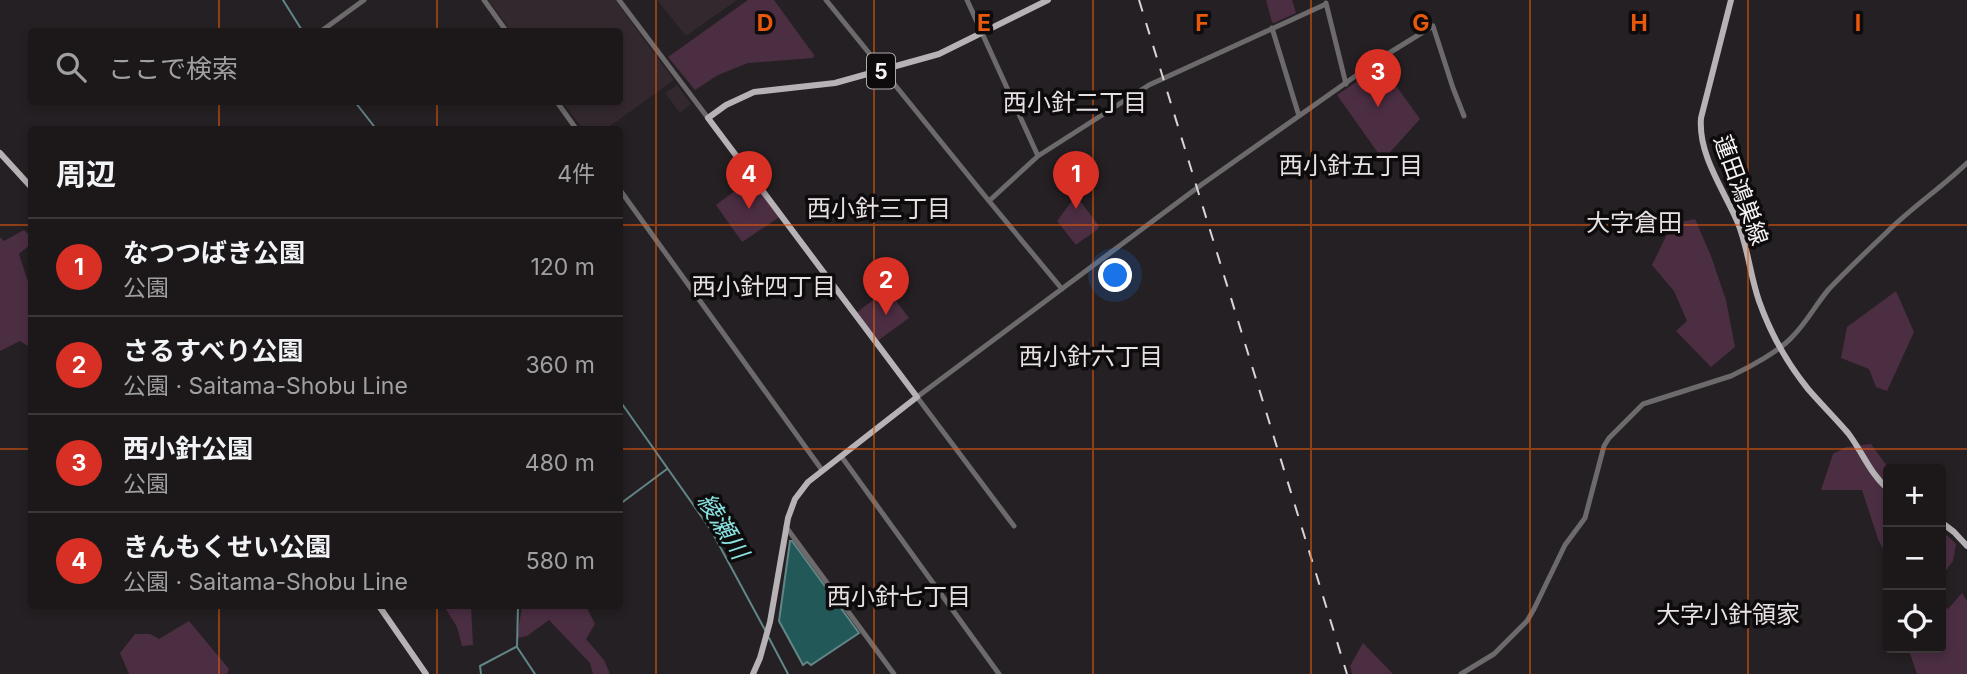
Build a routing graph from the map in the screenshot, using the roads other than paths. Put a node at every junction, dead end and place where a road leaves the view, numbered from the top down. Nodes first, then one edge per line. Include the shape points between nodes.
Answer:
1 (364, 0) edge
2 (484, 0) edge
3 (619, 0) edge
4 (826, 0) edge
5 (967, 0) edge
6 (1048, 0) edge
7 (1731, 0) edge
8 (1326, 2) edge
9 (326, 28) edge
10 (504, 28) edge
11 (1272, 29) junction
12 (982, 34) junction
13 (883, 70) junction
14 (1346, 84) junction
15 (559, 105) edge
16 (1299, 116) junction
17 (1464, 116) dead end
18 (708, 118) junction
19 (574, 126) edge
20 (0, 153) edge
21 (1038, 156) junction
22 (1967, 163) edge
23 (28, 184) edge
24 (623, 194) edge
25 (989, 201) junction
26 (1062, 289) junction
27 (1780, 347) junction
28 (918, 397) junction
29 (841, 456) junction
30 (822, 470) junction
31 (1883, 483) edge
32 (1014, 526) dead end
33 (1946, 526) edge
34 (786, 527) junction
35 (1967, 546) edge
36 (381, 609) edge
37 (426, 674) edge
38 (753, 674) edge
39 (894, 674) edge
40 (999, 674) edge
41 (1461, 674) edge

1 - 9 street
2 - 10 street
3 - 18 street
4 - 13 street
5 - 12 street
6 - 12 main road, 5
7 - 27 main road, 蓮田鴻巣線 via 1702,118 1702,139 1738,223 1758,299
8 - 11 street
8 - 14 street
11 - 16 street
11 - 21 street via 1149,85
12 - 13 main road, 5 via 939,54
12 - 21 street
13 - 18 main road, 5 via 835,83 754,92
13 - 25 street
14 - 16 street
14 - 17 street via 1433,26
15 - 19 street
16 - 26 street
18 - 28 main road
20 - 23 main road
21 - 25 street
22 - 27 street via 1836,282
24 - 30 street
25 - 26 street
26 - 28 street
27 - 31 main road, 蓮田鴻巣線
27 - 41 street via 1731,376 1643,404 1609,438 1585,518 1565,545 1527,621 1494,654
28 - 29 main road
28 - 32 street
29 - 30 main road
29 - 40 street
30 - 34 main road via 799,494
33 - 35 main road
34 - 38 main road via 770,622
34 - 39 street
36 - 37 main road

